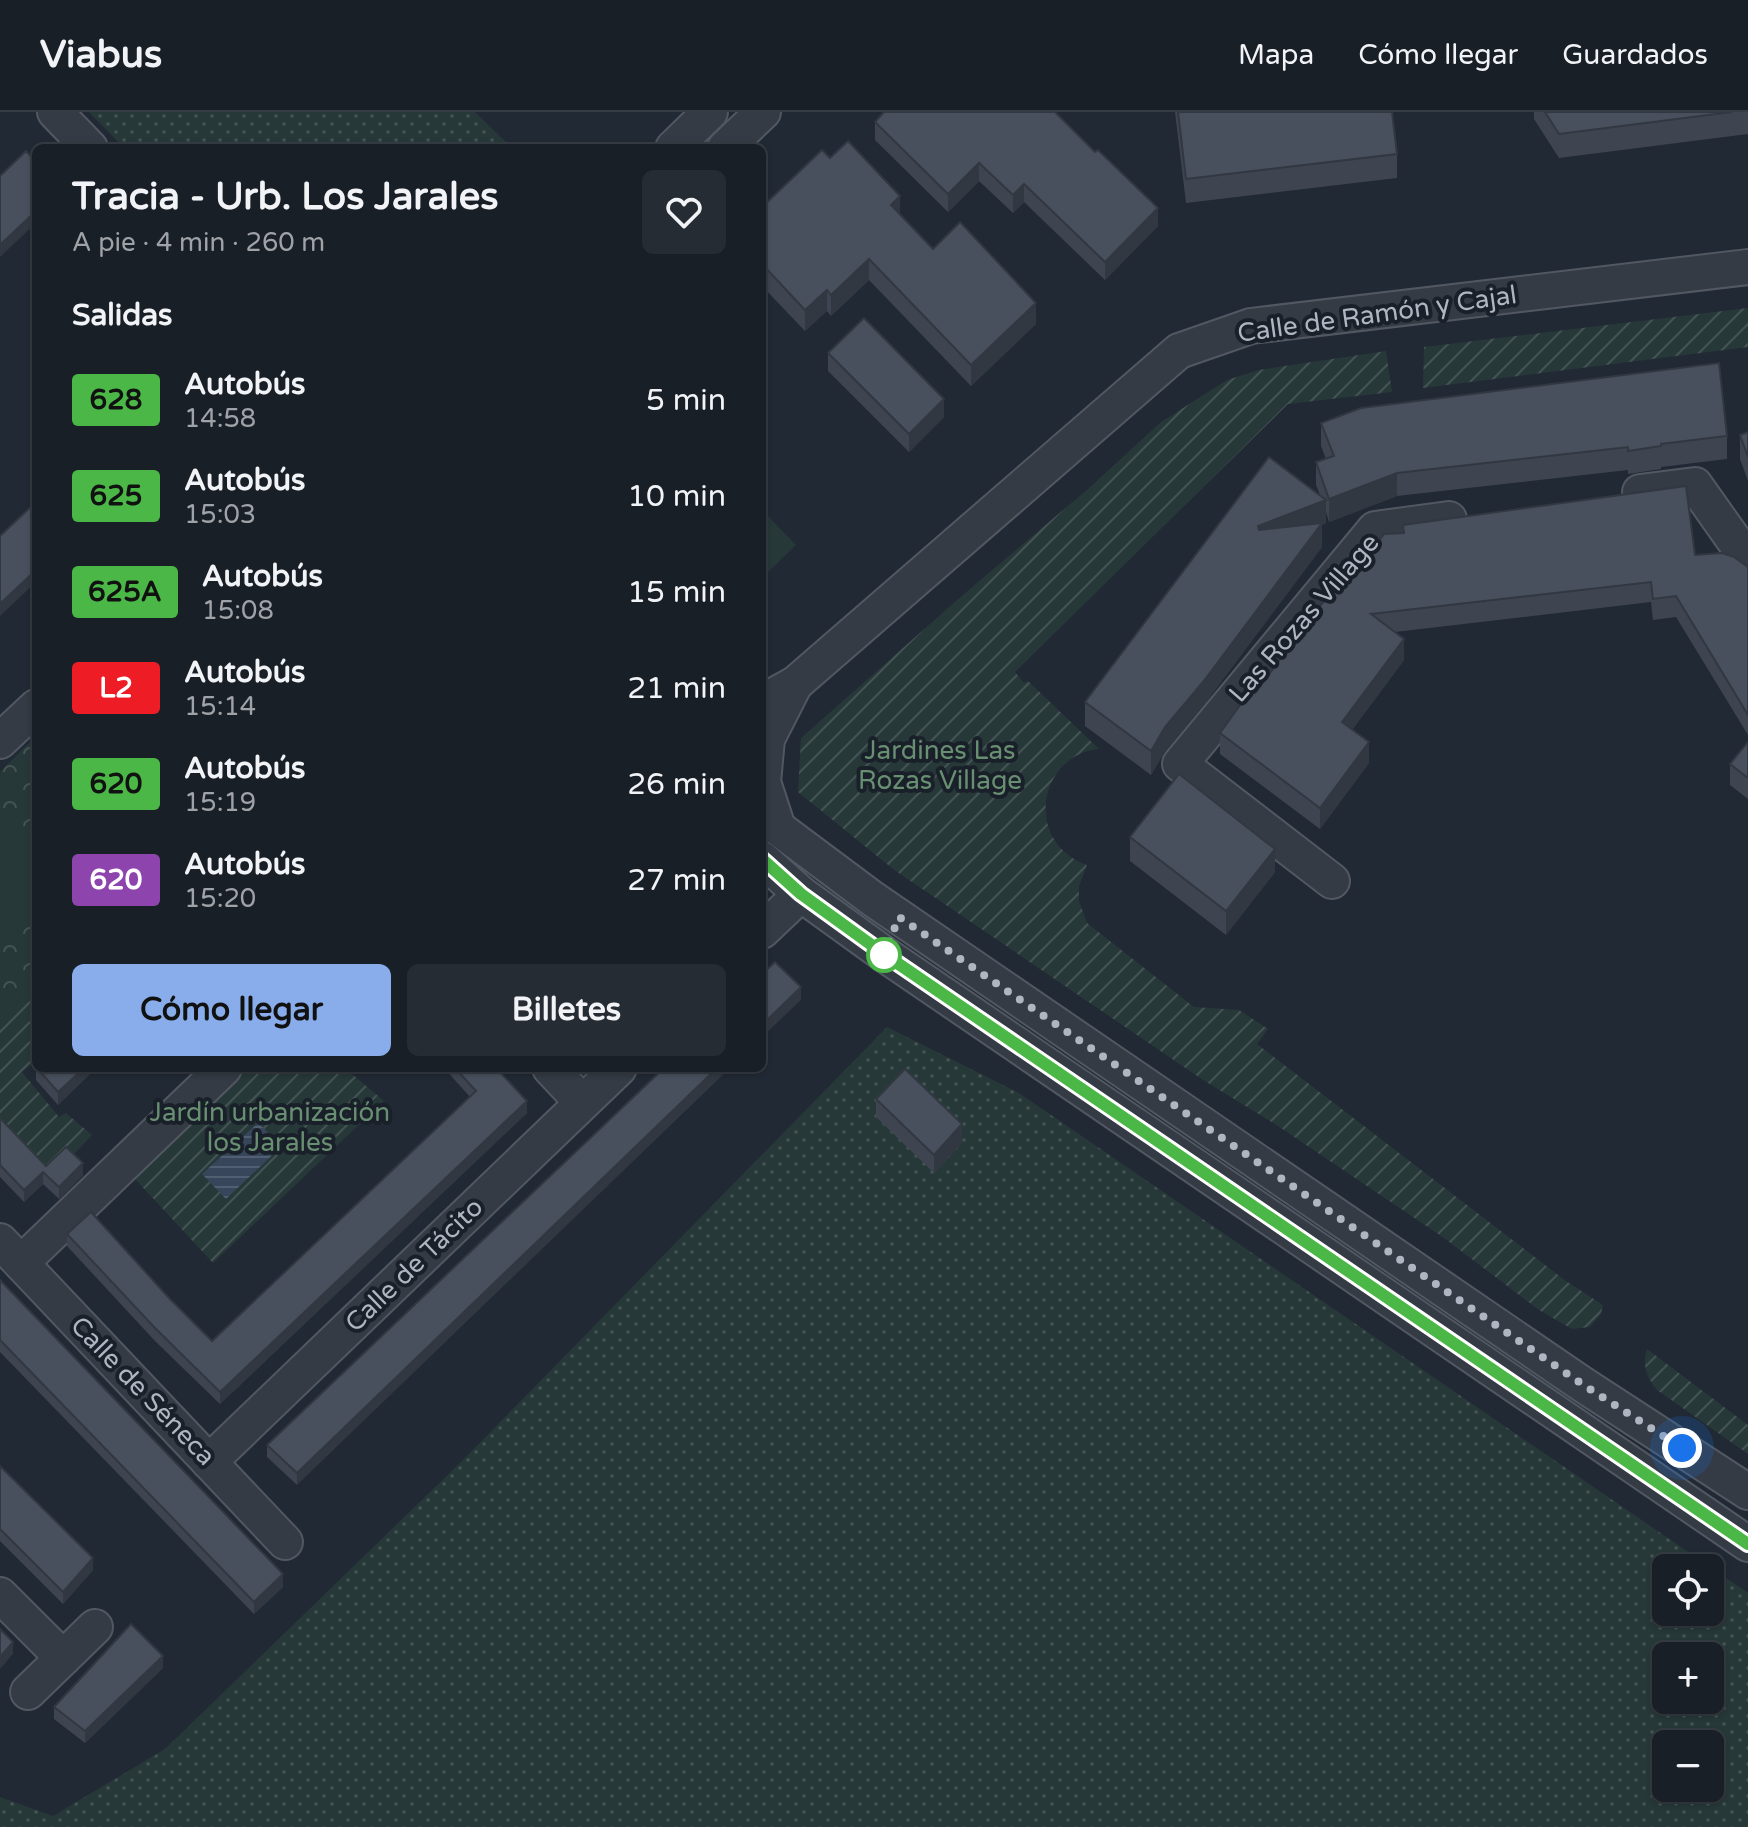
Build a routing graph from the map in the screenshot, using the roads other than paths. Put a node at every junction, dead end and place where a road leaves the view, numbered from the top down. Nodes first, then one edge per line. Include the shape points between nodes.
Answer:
1 (55, 112) edge
2 (710, 112) edge
3 (763, 112) edge
4 (86, 144) edge
5 (677, 144) edge
6 (729, 144) edge
7 (1748, 267) edge
8 (1603, 497) edge
9 (1481, 514) edge
10 (1748, 560) edge
11 (795, 684) junction
12 (766, 700) edge
13 (32, 711) edge
14 (0, 741) edge
15 (766, 750) edge
16 (766, 798) edge
17 (770, 820) edge
18 (766, 863) edge
19 (1332, 881) dead end
20 (801, 894) junction
21 (766, 927) edge
22 (219, 1072) edge
23 (554, 1072) edge
24 (615, 1072) edge
25 (582, 1102) junction
26 (10, 1252) edge
27 (209, 1462) junction
28 (1748, 1492) edge
29 (285, 1542) dead end
30 (1748, 1544) edge
31 (0, 1595) edge
32 (95, 1627) dead end
33 (63, 1658) junction
34 (28, 1692) dead end

1 - 4 street
2 - 5 street
3 - 6 street
7 - 11 street, Calle de Ramón y Cajal via 1251,326 1179,351
8 - 10 street via 1695,485
9 - 19 street, Las Rozas Village via 1375,529 1180,764
11 - 12 street, Calle de Ramón y Cajal
11 - 15 street, Calle de Ramón y Cajal
13 - 14 street
16 - 17 street, Calle de Ramón y Cajal
17 - 28 street via 886,908
18 - 20 street
20 - 21 street
20 - 30 street
22 - 26 street
23 - 25 street
24 - 25 street, Calle de Tácito
25 - 27 street, Calle de Tácito
26 - 27 street, Calle de Séneca
27 - 29 street, Calle de Séneca
31 - 33 street
32 - 33 street
33 - 34 street

